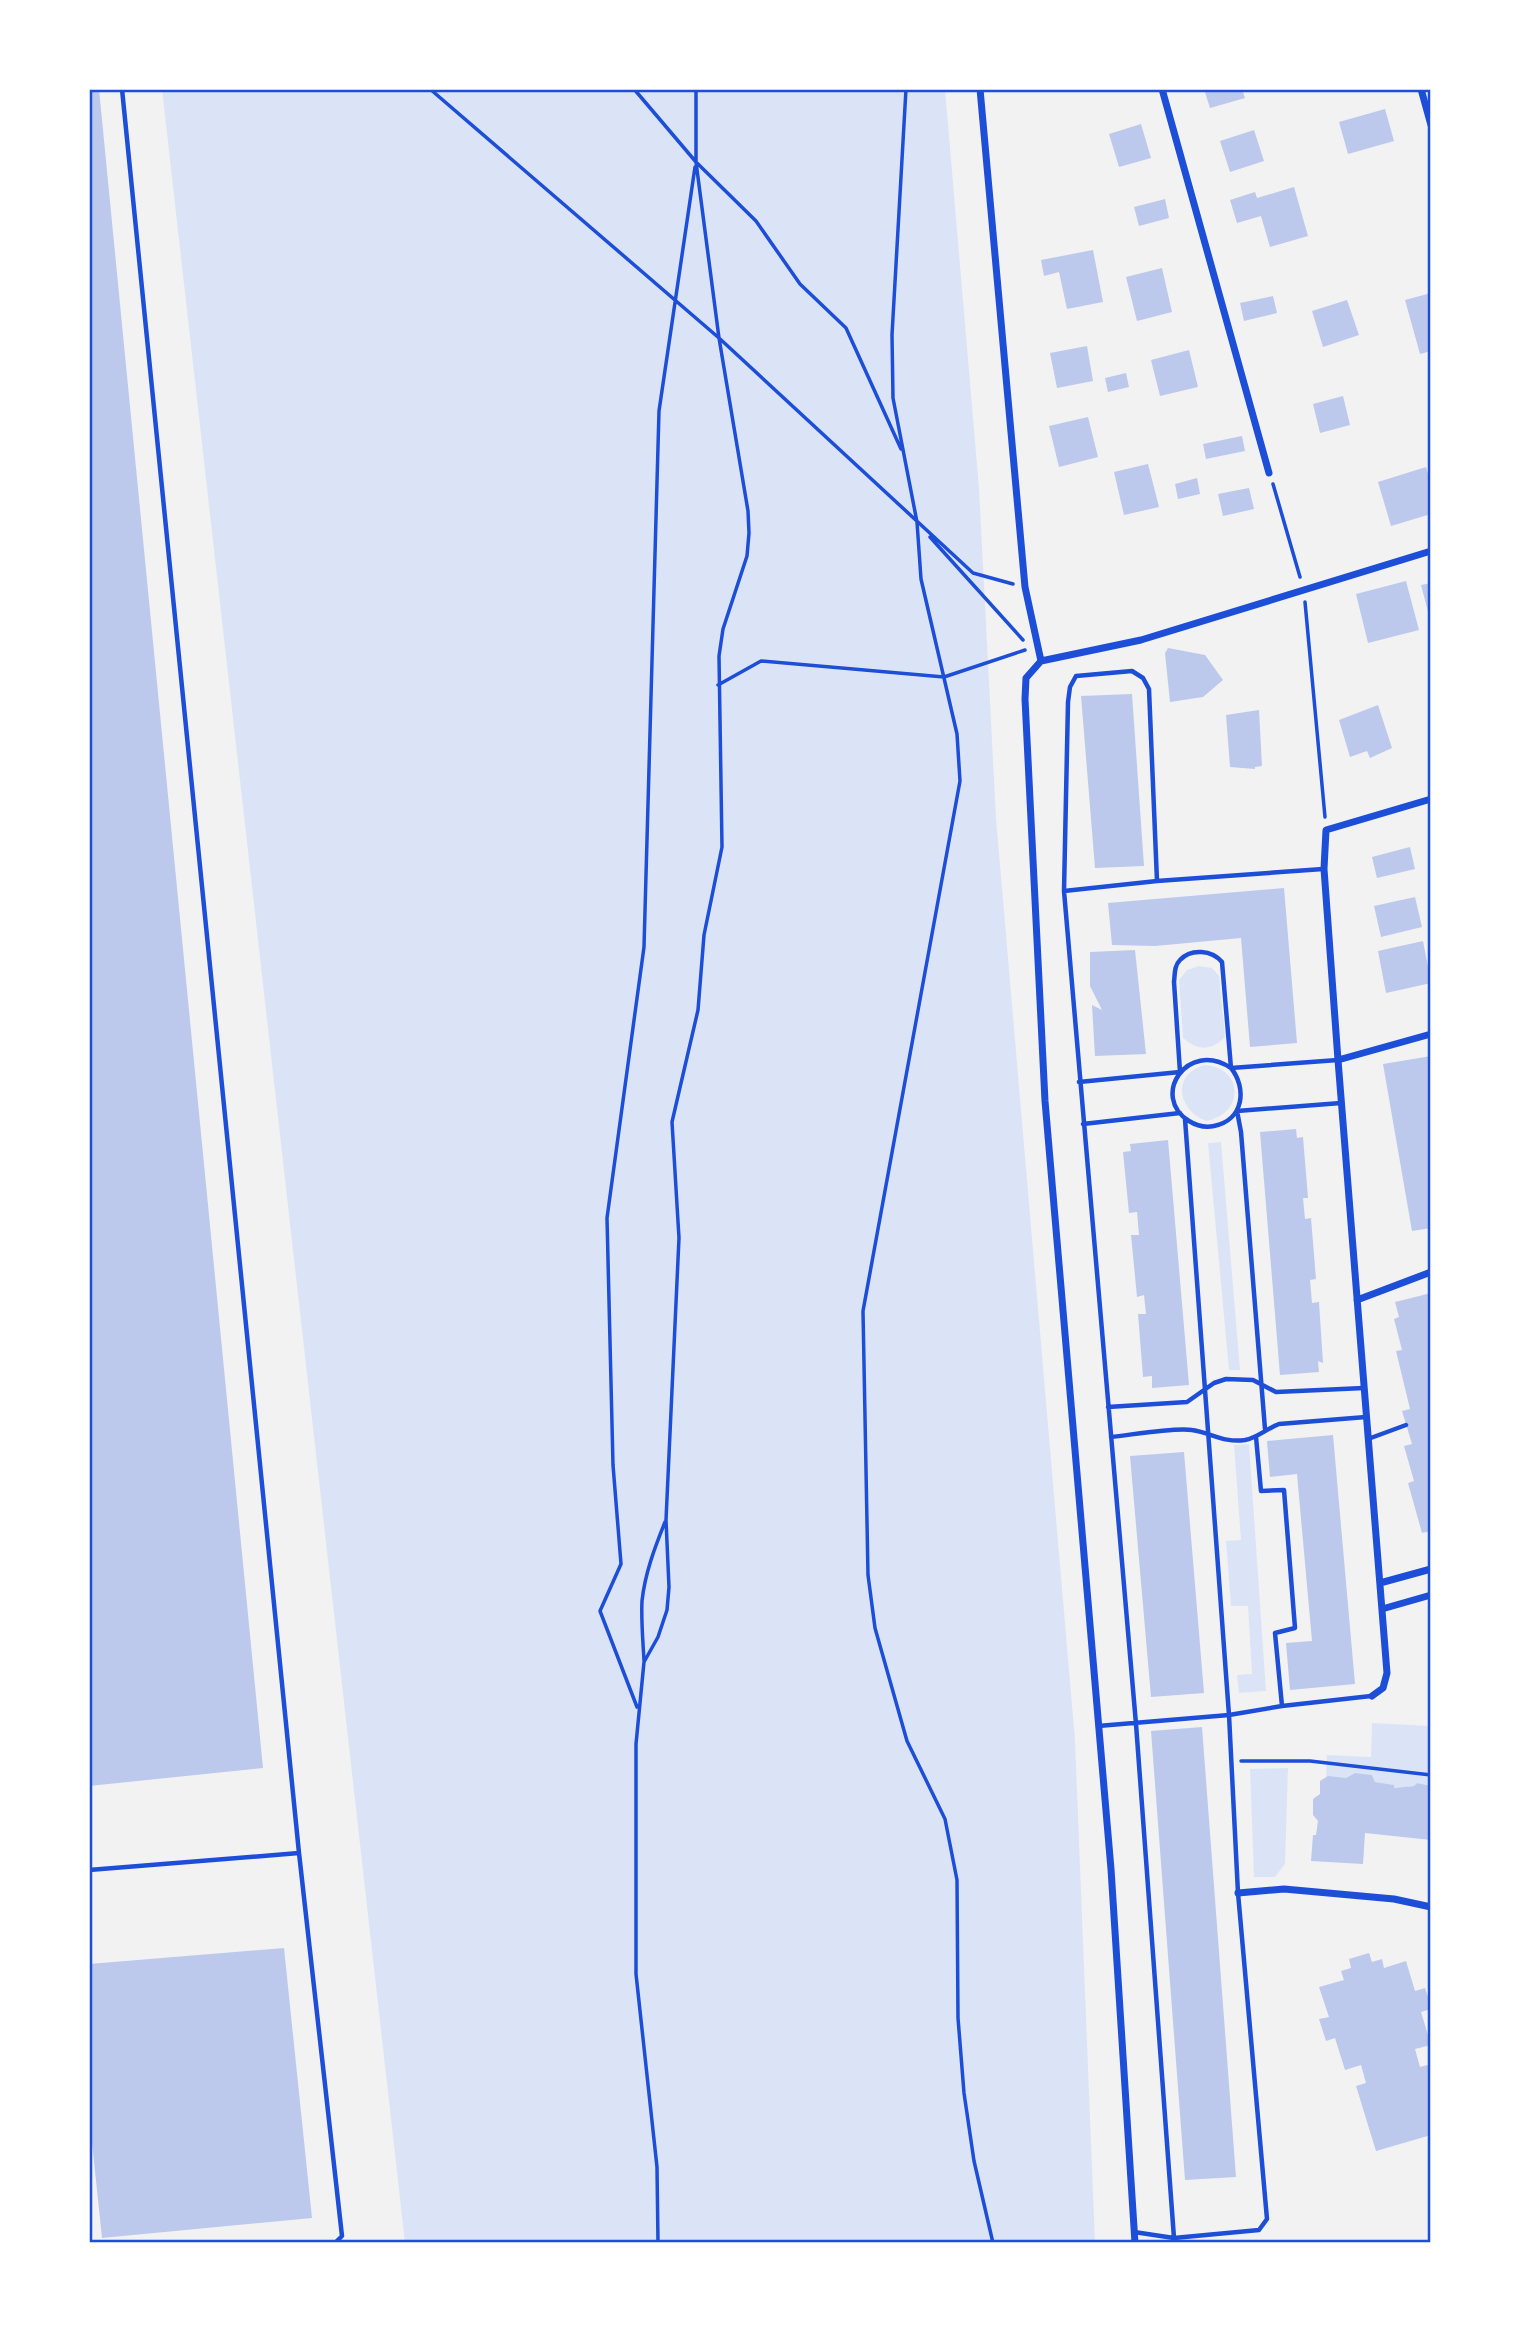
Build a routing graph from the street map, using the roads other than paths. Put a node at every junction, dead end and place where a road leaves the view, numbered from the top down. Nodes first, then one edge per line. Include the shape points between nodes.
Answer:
1 (122, 89) edge
2 (980, 89) edge
3 (1161, 89) edge
4 (1421, 89) edge
5 (1431, 125) edge
6 (1269, 473) road end
7 (1431, 551) edge
8 (1041, 661) junction
9 (1431, 799) edge
10 (1324, 869) junction
11 (1157, 881) junction
12 (1064, 891) junction
13 (1431, 1034) edge
14 (1338, 1060) junction
15 (1231, 1068) junction
16 (1180, 1072) junction
17 (1079, 1082) junction
18 (1342, 1103) junction
19 (1237, 1111) junction
20 (1180, 1113) junction
21 (1185, 1119) junction
22 (1083, 1124) junction
23 (1431, 1272) edge
24 (1357, 1300) junction
25 (1262, 1384) junction
26 (1364, 1388) junction
27 (1205, 1392) junction
28 (1108, 1407) junction
29 (1366, 1418) junction
30 (1406, 1425) dead end
31 (1265, 1429) junction
32 (1209, 1435) junction
33 (1111, 1437) junction
34 (1256, 1437) junction
35 (1368, 1438) junction
36 (1431, 1569) edge
37 (1380, 1583) junction
38 (1431, 1595) edge
39 (1382, 1609) junction
40 (1372, 1696) joint
41 (1282, 1706) junction
42 (1229, 1715) junction
43 (1136, 1724) junction
44 (1098, 1726) junction
45 (299, 1853) junction
46 (89, 1870) edge
47 (1238, 1893) junction
48 (1431, 1907) edge
49 (1134, 2232) junction
50 (1174, 2238) junction
51 (335, 2243) edge
52 (1135, 2243) edge

1 - 45 lane
2 - 8 street via 1025,587
3 - 6 street
4 - 5 street
7 - 8 street via 1141,640
8 - 44 street via 1026,678 1025,699 1045,1101
9 - 10 street via 1326,830
10 - 11 lane
10 - 14 street
11 - 12 lane
11 - 12 lane via 1149,689 1132,671 1076,677 1068,702
12 - 17 lane
13 - 14 street
14 - 15 lane
14 - 18 street
15 - 16 lane via 1209,1059 1197,1060
15 - 16 lane via 1222,962 1216,955 1192,953 1181,958 1175,968
15 - 19 lane via 1242,1088
16 - 17 lane
16 - 20 lane via 1173,1093
17 - 22 lane
18 - 19 lane
18 - 24 street
19 - 21 lane via 1229,1120 1208,1127
19 - 25 lane
20 - 21 lane
20 - 22 lane
21 - 27 lane
22 - 28 lane
23 - 24 street
24 - 26 street
25 - 26 lane via 1276,1392
25 - 27 lane via 1226,1379
25 - 31 lane
26 - 29 street
27 - 28 lane via 1187,1402
27 - 32 lane
28 - 33 lane
29 - 31 lane
29 - 35 street
30 - 35 lane
31 - 34 lane
32 - 33 lane via 1191,1430
32 - 34 lane via 1230,1441
32 - 42 lane
33 - 43 lane
34 - 41 lane via 1261,1491 1284,1490 1295,1628 1275,1633
35 - 37 street
36 - 37 street
37 - 39 street
38 - 39 street
39 - 40 street via 1387,1673 1383,1688
40 - 41 lane
41 - 42 lane
42 - 43 lane
42 - 47 lane
43 - 44 lane
43 - 50 lane
44 - 49 street
45 - 46 lane
45 - 51 lane via 342,2236
47 - 48 street via 1284,1889
47 - 50 lane via 1267,2219 1259,2230
49 - 50 lane
49 - 52 street

